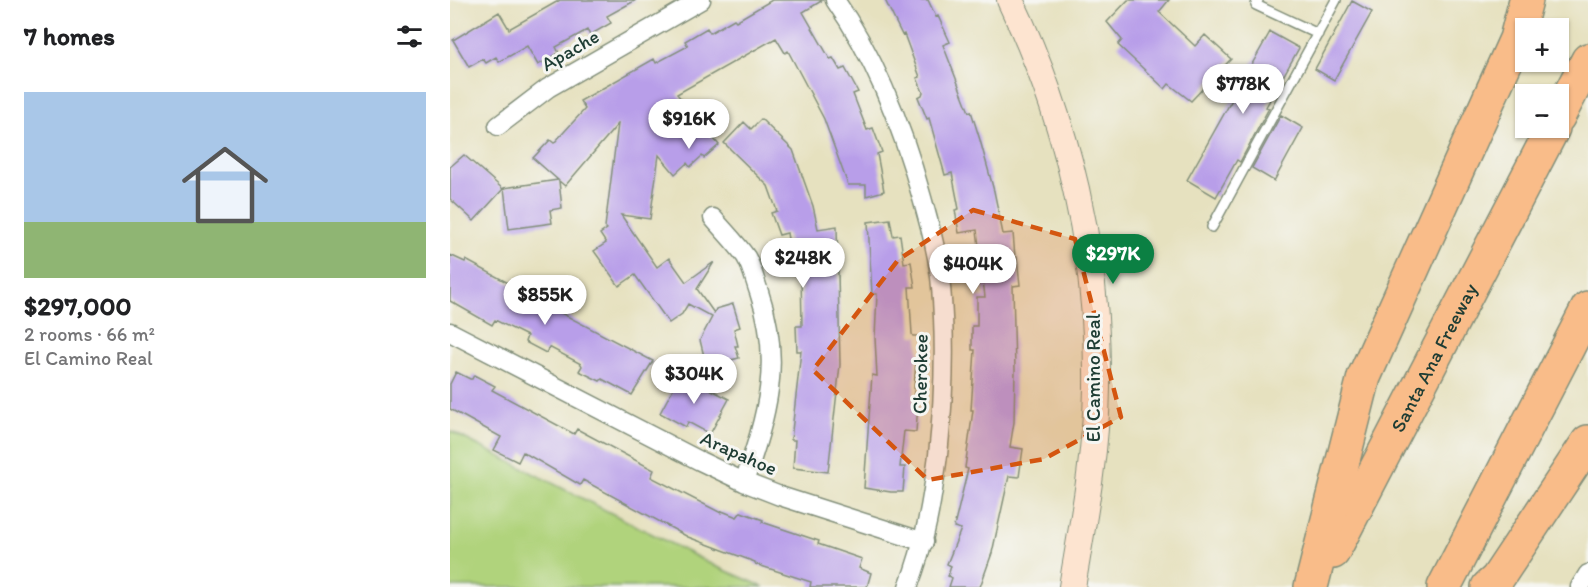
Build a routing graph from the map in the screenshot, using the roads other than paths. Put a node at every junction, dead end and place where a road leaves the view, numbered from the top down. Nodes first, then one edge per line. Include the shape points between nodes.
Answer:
1 (701, 0) edge
2 (836, 0) edge
3 (1010, 0) edge
4 (1258, 0) edge
5 (1336, 0) edge
6 (1526, 0) edge
7 (1318, 34) junction
8 (1588, 60) edge
9 (1569, 96) edge
10 (498, 126) dead end
11 (1548, 138) edge
12 (713, 218) dead end
13 (1212, 227) dead end
14 (1588, 308) edge
15 (450, 332) edge
16 (1588, 442) edge
17 (744, 482) junction
18 (924, 542) junction
19 (1588, 574) edge
20 (908, 587) edge
21 (1072, 587) edge
22 (1312, 587) edge
23 (1444, 587) edge
24 (1488, 587) edge
25 (1580, 587) edge

1 - 10 street, Apache via 548,87
2 - 18 street, Cherokee via 878,73 908,147 941,285 943,411
3 - 21 main road, El Camino Real via 1042,73 1063,135 1088,249 1097,388 1091,471
4 - 7 lane via 1256,5
5 - 7 lane
6 - 22 highway via 1516,39 1364,377
7 - 13 lane
8 - 9 highway
11 - 22 highway, Santa Ana Freeway
12 - 17 street via 747,258 765,311 772,348 769,396
14 - 23 highway
15 - 17 street, Arapahoe
16 - 24 highway
17 - 18 street, Arapahoe
18 - 20 street, Cherokee
19 - 25 street

